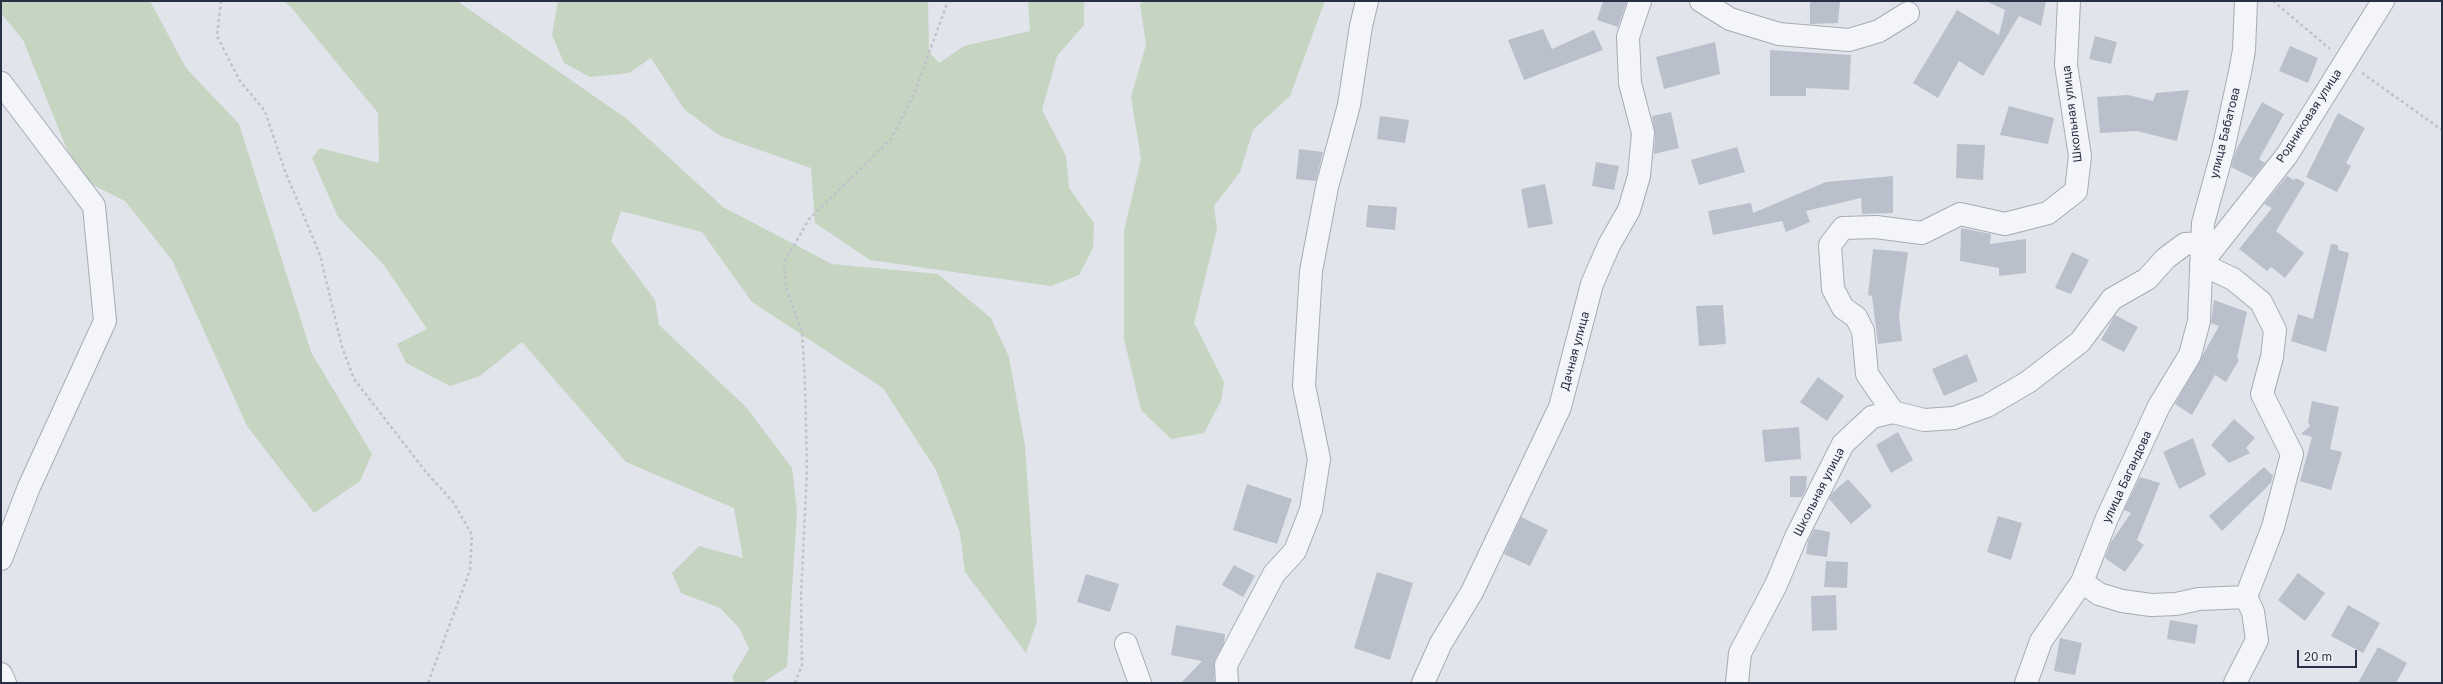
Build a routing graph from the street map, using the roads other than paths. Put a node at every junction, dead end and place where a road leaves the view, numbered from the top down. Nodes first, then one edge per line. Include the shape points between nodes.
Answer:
1 (1367, 1) edge
2 (1640, 1) edge
3 (1701, 1) edge
4 (2069, 1) edge
5 (2246, 1) edge
6 (2383, 1) edge
7 (1908, 14) dead end
8 (1, 83) edge
9 (2201, 254) junction
10 (1893, 412) junction
11 (1, 559) edge
12 (2082, 582) junction
13 (2246, 597) junction
14 (1126, 644) dead end
15 (1, 674) edge
16 (5, 683) edge
17 (1140, 683) edge
18 (1227, 683) edge
19 (1423, 683) edge
20 (1737, 683) edge
21 (2026, 683) edge
22 (2235, 683) edge

1 - 18 street via 1360,26 1349,105 1327,187 1311,272 1304,386 1319,459 1312,510 1295,551 1274,574 1226,665
2 - 19 street, Дачная улица via 1628,37 1630,83 1643,133 1639,176 1629,210 1609,245 1592,284 1560,408 1476,586 1441,642
3 - 7 street via 1730,19 1779,34 1849,40 1879,31
4 - 10 street, Школьная улица via 2066,65 2080,156 2076,191 2048,213 2005,224 1960,214 1922,233 1876,227 1843,228 1830,246 1834,289 1843,308 1856,318 1863,331 1867,374
5 - 9 street, улица Бабатова via 2244,50 2203,223
6 - 9 street, Родниковая улица via 2287,155
8 - 11 street via 94,206 105,321 29,487
9 - 10 street via 2185,244 2166,258 2147,279 2112,299 2080,342 2028,382 1987,406 1954,418 1931,420
9 - 12 street, улица Багандова via 2199,321 2190,355 2160,406 2107,518
9 - 13 street via 2261,302 2274,330 2272,357 2262,394 2292,454 2273,528
10 - 20 street, Школьная улица via 1872,417 1843,444 1796,537 1776,585 1740,653
12 - 13 street via 2099,594 2122,601 2151,605
12 - 21 street, улица Багандова via 2041,641
13 - 22 street via 2253,612 2257,640
14 - 17 street
15 - 16 street

